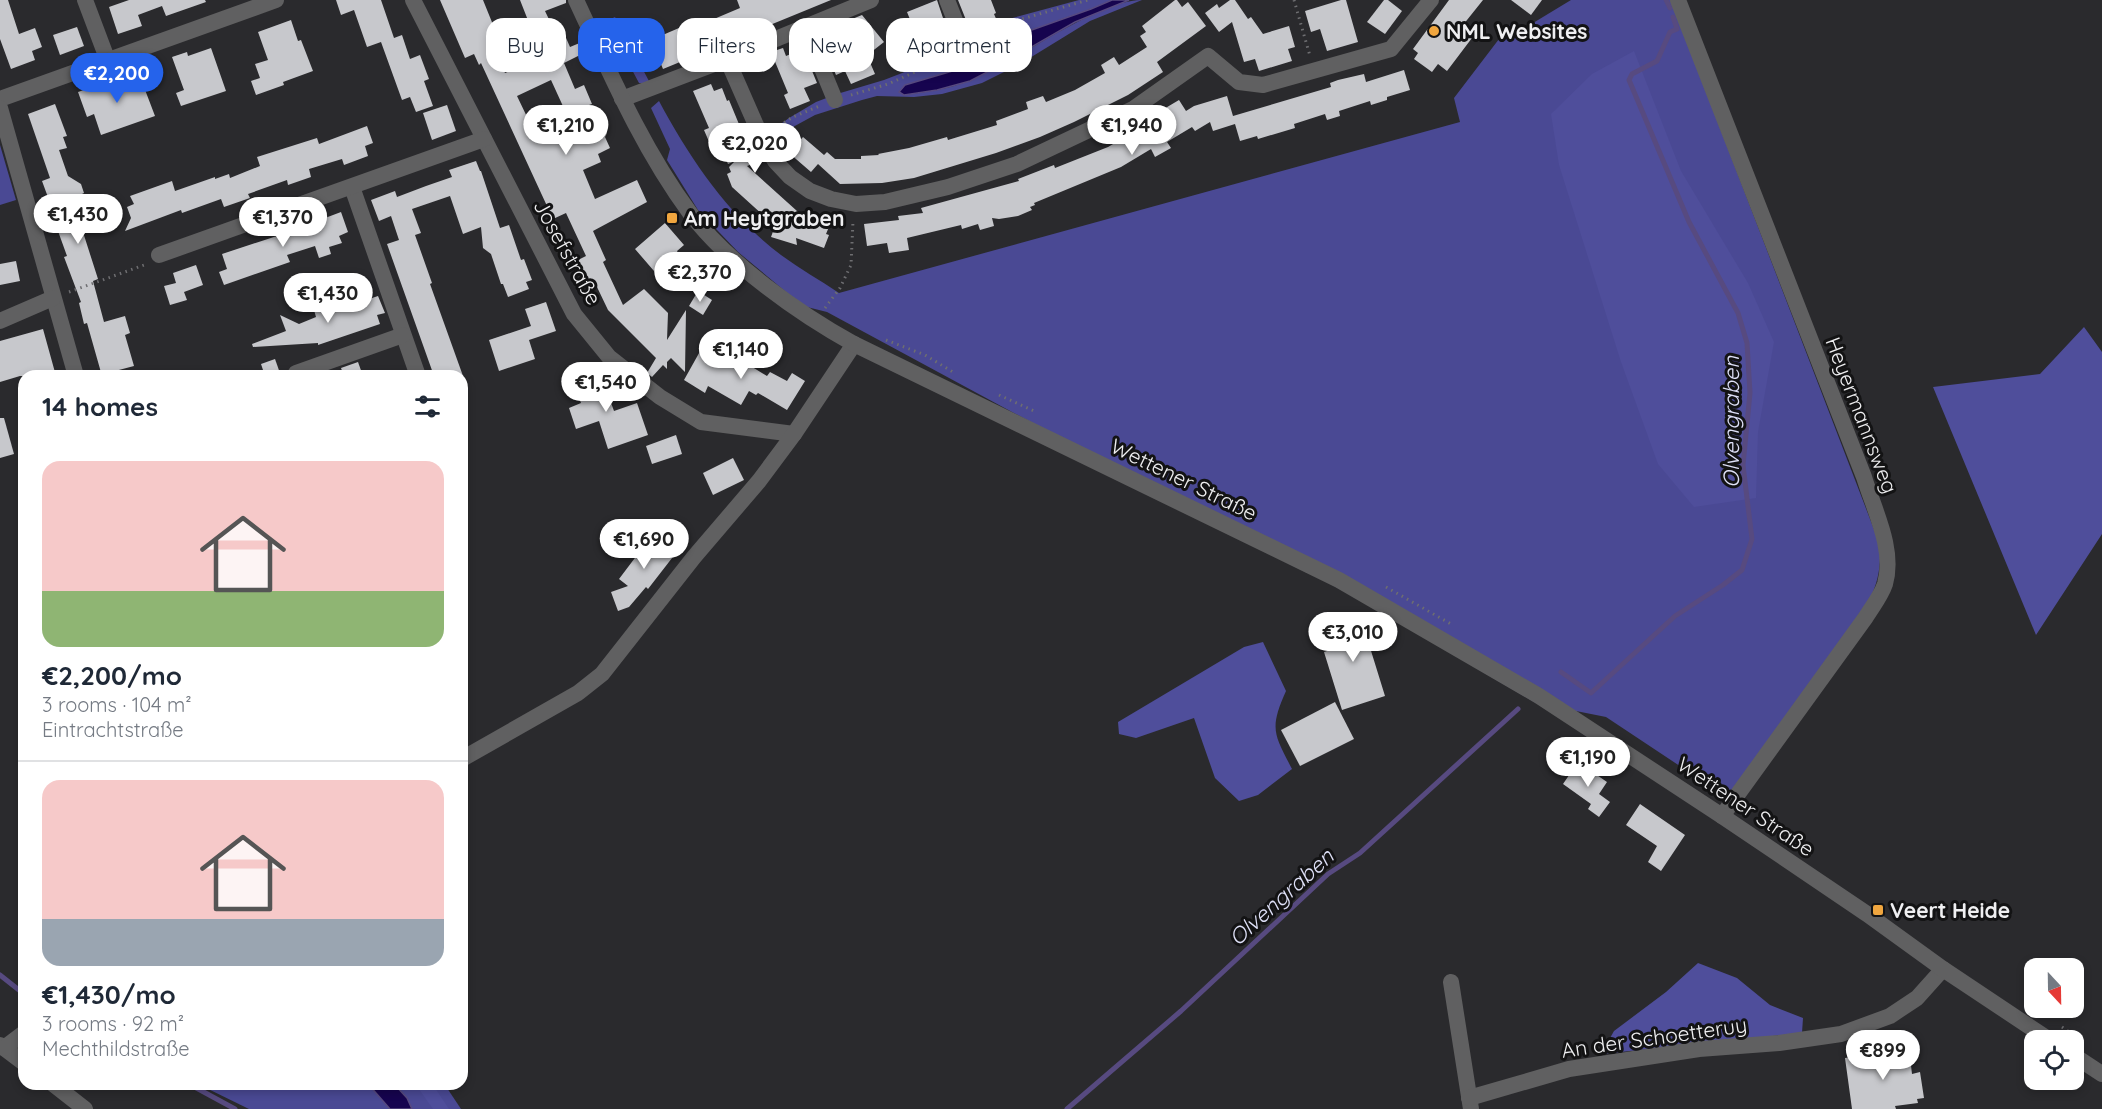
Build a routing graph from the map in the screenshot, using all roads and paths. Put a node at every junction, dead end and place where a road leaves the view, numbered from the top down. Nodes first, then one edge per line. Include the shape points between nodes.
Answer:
1 (85, 0) edge
2 (276, 0) edge
3 (413, 0) edge
4 (576, 0) edge
5 (871, 0) edge
6 (947, 0) edge
7 (1088, 0) edge
8 (1294, 0) edge
9 (1431, 0) edge
10 (1678, 0) edge
11 (827, 18) edge
12 (954, 18) edge
13 (1025, 18) edge
14 (108, 61) junction
15 (1313, 71) junction
16 (693, 72) edge
17 (733, 72) edge
18 (823, 72) edge
19 (914, 72) edge
20 (0, 99) edge
21 (622, 99) junction
22 (835, 100) junction
23 (0, 108) edge
24 (484, 140) junction
25 (763, 141) junction
26 (352, 187) junction
27 (856, 204) junction
28 (159, 255) joint
29 (53, 298) junction
30 (0, 321) edge
31 (814, 322) junction
32 (403, 335) junction
33 (854, 344) junction
34 (74, 370) edge
35 (304, 370) edge
36 (416, 370) edge
37 (794, 434) junction
38 (468, 756) edge
39 (1722, 816) junction
40 (1943, 969) junction
41 (1451, 982) dead end
42 (2034, 1030) edge
43 (18, 1037) edge
44 (2, 1047) edge
45 (18, 1059) edge
46 (2084, 1062) edge
47 (2102, 1074) edge
48 (60, 1090) edge
49 (1470, 1104) edge
50 (85, 1109) edge

1 - 14 street
2 - 14 street
3 - 24 street, Josefstraße
4 - 21 street, Wettener Straße
5 - 11 street
6 - 12 street
7 - 13 path
8 - 15 path
9 - 15 street via 1391,49
10 - 39 street, Heyermannsweg via 1864,477 1886,545 1888,564 1884,586 1866,617
14 - 20 street
15 - 27 street via 1263,85 1239,82 1208,56 1133,109 1017,164 948,187 885,202
16 - 21 street
17 - 25 street
18 - 22 street
19 - 22 path
21 - 31 street, Wettener Straße via 654,160 692,215 729,255
22 - 25 path via 794,117
23 - 29 street
24 - 26 street
24 - 37 street, Josefstraße via 574,314 609,357 660,397 701,422
25 - 27 street via 790,177 810,191
26 - 28 street
26 - 32 street
27 - 31 path via 851,265 840,288
28 - 29 path via 145,266
29 - 30 street
29 - 34 street
31 - 33 street, Wettener Straße
32 - 35 street
32 - 36 street
33 - 37 street
33 - 39 street, Wettener Straße via 1339,580 1539,696
37 - 38 street via 602,674 578,693
39 - 40 street, Wettener Straße
40 - 42 street, Wettener Straße
40 - 49 street, An der Schoetteruy via 1917,998 1890,1016 1841,1034 1699,1049 1569,1069
41 - 49 street, An der Schoetteruy
43 - 44 street
44 - 45 street
46 - 47 street
48 - 50 street

